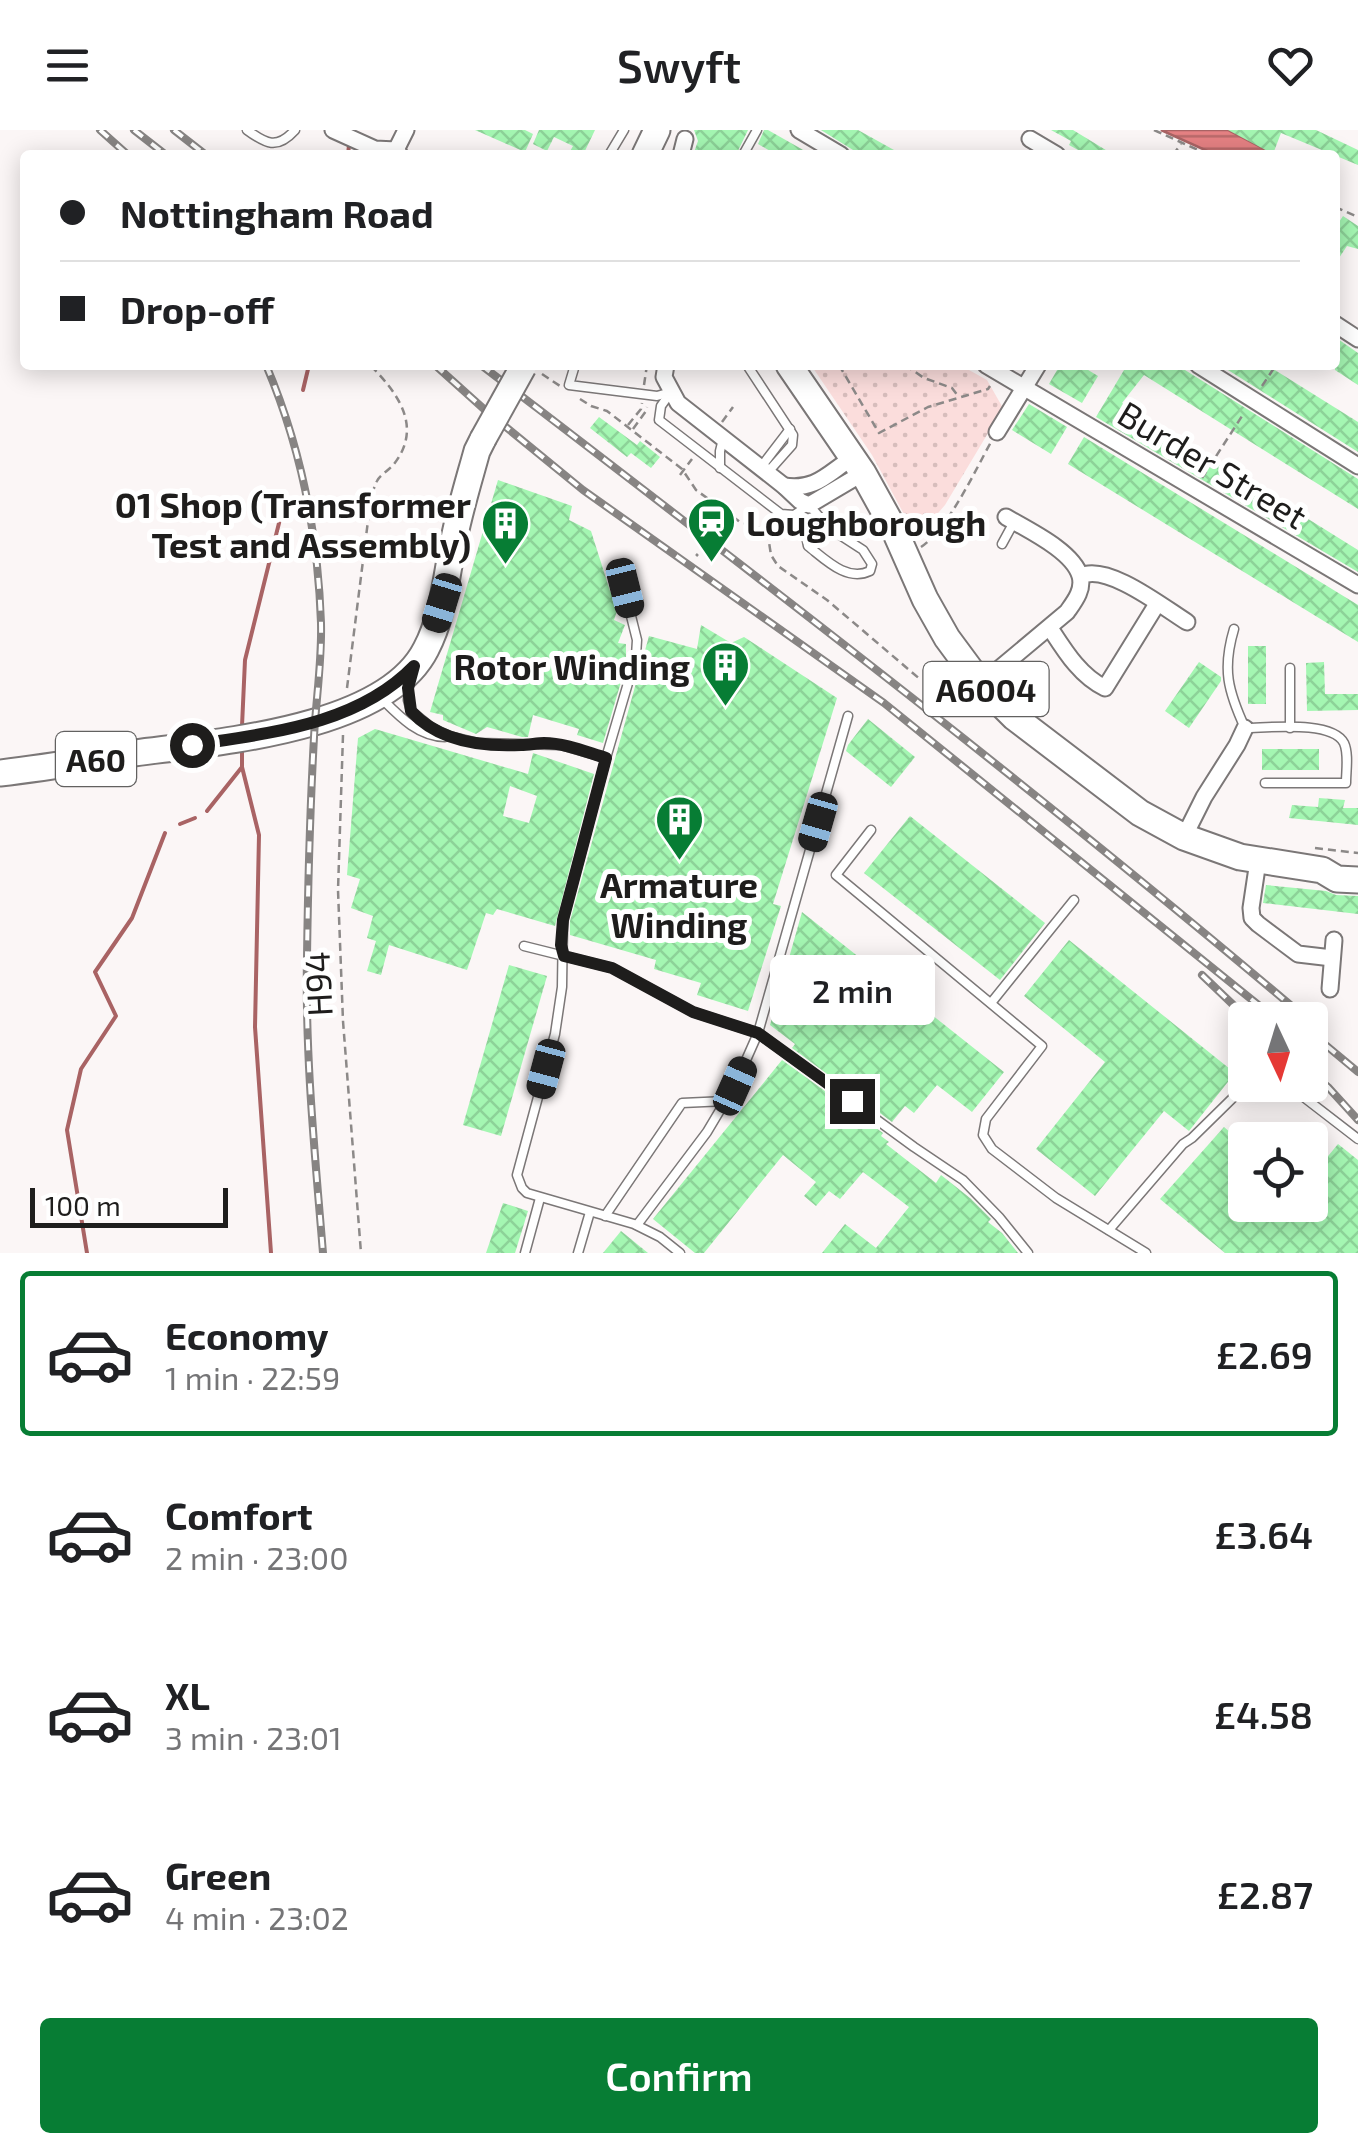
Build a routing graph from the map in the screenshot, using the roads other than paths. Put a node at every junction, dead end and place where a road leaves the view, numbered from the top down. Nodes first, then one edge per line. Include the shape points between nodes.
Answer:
1 (248, 130) edge
2 (295, 130) edge
3 (333, 130) edge
4 (799, 130) edge
5 (1030, 139) dead end
6 (375, 150) edge
7 (832, 150) edge
8 (1049, 150) edge
9 (531, 370) edge
10 (574, 370) edge
11 (665, 370) edge
12 (751, 370) edge
13 (792, 370) edge
14 (995, 370) edge
15 (1035, 370) edge
16 (1206, 370) edge
17 (1024, 387) junction
18 (671, 392) junction
19 (997, 432) road end
20 (723, 439) junction
21 (858, 465) junction
22 (1358, 466) edge
23 (720, 468) junction
24 (764, 470) junction
25 (784, 486) junction
26 (812, 508) junction
27 (1010, 520) joint
28 (825, 524) junction
29 (1002, 544) dead end
30 (619, 568) dead end
31 (1080, 576) junction
32 (1358, 585) edge
33 (1157, 604) junction
34 (1187, 622) dead end
35 (1050, 628) junction
36 (1234, 629) dead end
37 (414, 666) junction
38 (1290, 668) dead end
39 (981, 684) junction
40 (378, 695) junction
41 (848, 716) dead end
42 (1245, 728) junction
43 (1290, 728) junction
44 (449, 736) junction
45 (606, 758) junction
46 (0, 773) edge
47 (1264, 783) dead end
48 (871, 830) dead end
49 (1184, 837) junction
50 (1319, 859) junction
51 (1258, 861) junction
52 (1358, 863) edge
53 (1358, 880) edge
54 (1074, 900) dead end
55 (1334, 940) dead end
56 (524, 946) dead end
57 (564, 956) junction
58 (1332, 958) junction
59 (1330, 989) dead end
60 (991, 1004) junction
61 (758, 1033) junction
62 (726, 1101) junction
63 (1229, 1102) edge
64 (1310, 1102) edge
65 (1358, 1139) edge
66 (540, 1198) junction
67 (590, 1212) junction
68 (605, 1216) junction
69 (637, 1225) junction
70 (1109, 1230) junction
71 (525, 1253) edge
72 (578, 1253) edge
73 (680, 1253) edge
74 (1028, 1253) edge
75 (1146, 1253) edge

1 - 2 lane via 273,143
3 - 6 street
4 - 7 street
5 - 8 street
9 - 37 main road, A60, bridge via 477,451 442,603
10 - 18 lane via 569,385
11 - 18 street
12 - 24 lane via 793,435
13 - 21 main road, A6004
14 - 17 street, Burder Street
15 - 17 street
16 - 22 street
17 - 19 street
17 - 32 street, Burder Street
18 - 20 street
18 - 23 lane via 660,420
20 - 23 lane
20 - 24 street
21 - 25 street via 812,486
21 - 26 street
21 - 39 main road, A6004 via 924,599
23 - 26 lane via 785,516
24 - 25 street
25 - 26 street
26 - 28 lane
27 - 29 lane
27 - 31 street via 1056,547
28 - 28 lane via 808,546 846,573 870,571 864,550
30 - 45 lane via 636,656
31 - 33 street via 1104,574
31 - 35 street via 1077,598
33 - 34 street
33 - 35 street via 1105,688 1066,654
35 - 39 street
36 - 42 lane via 1228,686
37 - 40 main road, A60
37 - 44 lane via 411,711
38 - 43 lane
39 - 49 main road, A6004 via 1066,758
40 - 44 lane via 418,730
40 - 46 main road, A60 via 300,726
41 - 61 lane
42 - 43 lane
42 - 49 street
43 - 47 lane via 1320,728 1343,740 1346,783
44 - 45 lane via 478,744 555,744
45 - 57 lane via 563,920
48 - 60 lane via 836,875
49 - 51 main road, A6004
50 - 51 main road, A6004
50 - 52 main road, A6004
50 - 53 main road via 1337,878
51 - 58 street via 1252,918 1298,954
54 - 60 lane
55 - 58 street
56 - 57 lane
57 - 61 lane via 612,968 693,1012
57 - 66 lane via 555,1034 517,1168 522,1188
58 - 59 street
60 - 70 lane via 1042,1046 986,1119 984,1135 992,1150
61 - 62 lane
61 - 74 lane via 963,1180
62 - 68 lane via 682,1103
62 - 69 lane
63 - 70 lane
64 - 65 lane
66 - 67 lane
66 - 71 lane
67 - 68 lane
67 - 72 lane
68 - 69 lane
69 - 73 lane
70 - 75 lane

